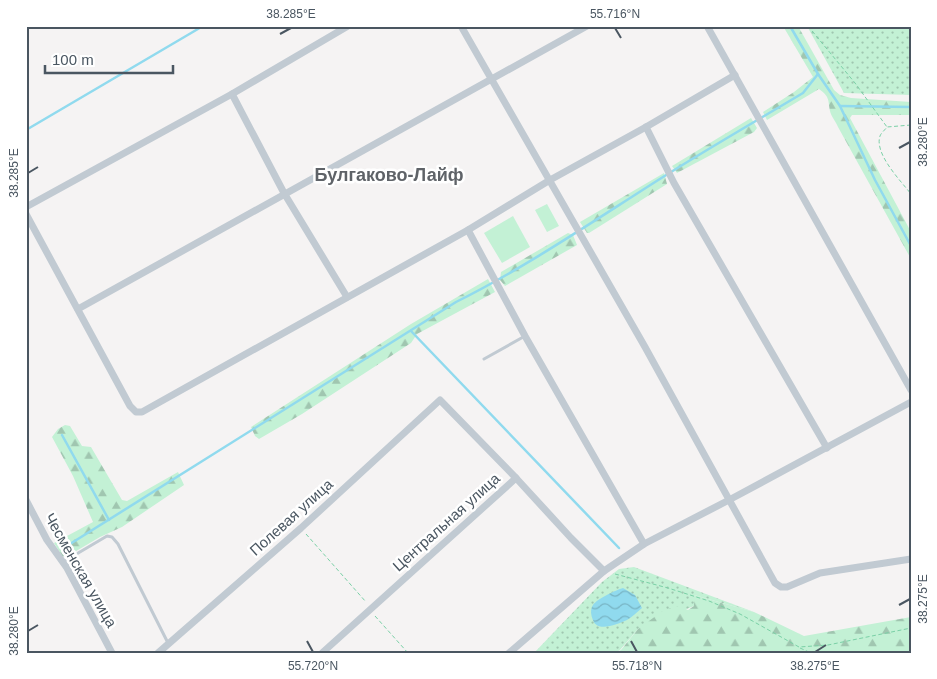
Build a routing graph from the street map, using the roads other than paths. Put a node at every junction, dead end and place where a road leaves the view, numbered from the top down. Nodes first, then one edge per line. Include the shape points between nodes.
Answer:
1 (348, 26) edge
2 (461, 26) edge
3 (587, 26) edge
4 (708, 26) edge
5 (735, 75) junction
6 (492, 80) junction
7 (232, 94) junction
8 (646, 127) junction
9 (550, 180) junction
10 (284, 193) junction
11 (26, 207) edge
12 (26, 214) edge
13 (468, 230) junction
14 (347, 297) junction
15 (78, 308) junction
16 (526, 336) junction
17 (484, 359) dead end
18 (911, 390) edge
19 (911, 402) edge
20 (826, 448) junction
21 (516, 478) junction
22 (26, 500) edge
23 (729, 500) junction
24 (644, 544) junction
25 (911, 559) edge
26 (62, 562) junction
27 (604, 571) junction
28 (168, 644) junction
29 (112, 653) edge
30 (158, 653) edge
31 (322, 653) edge
32 (509, 653) edge

1 - 7 street
2 - 6 street
3 - 6 street
4 - 5 street
5 - 8 street
5 - 18 street
6 - 9 street
6 - 10 street
7 - 10 street
7 - 11 street
8 - 9 street
8 - 20 street via 674,183
9 - 13 street
9 - 23 street
10 - 14 street
10 - 15 street
12 - 15 street
13 - 14 street
13 - 16 street
14 - 15 street via 142,412 136,412 130,406
16 - 17 lane
16 - 24 street
19 - 20 street
20 - 23 street
21 - 27 street, Центральная улица
21 - 28 street, Полевая улица via 440,400
21 - 31 street, Центральная улица
22 - 26 street, Чесменская улица
23 - 24 street
23 - 25 street via 780,587 820,573
24 - 27 street
26 - 28 lane via 107,536 112,537
26 - 29 street, Чесменская улица
27 - 32 street
28 - 30 street, Полевая улица

